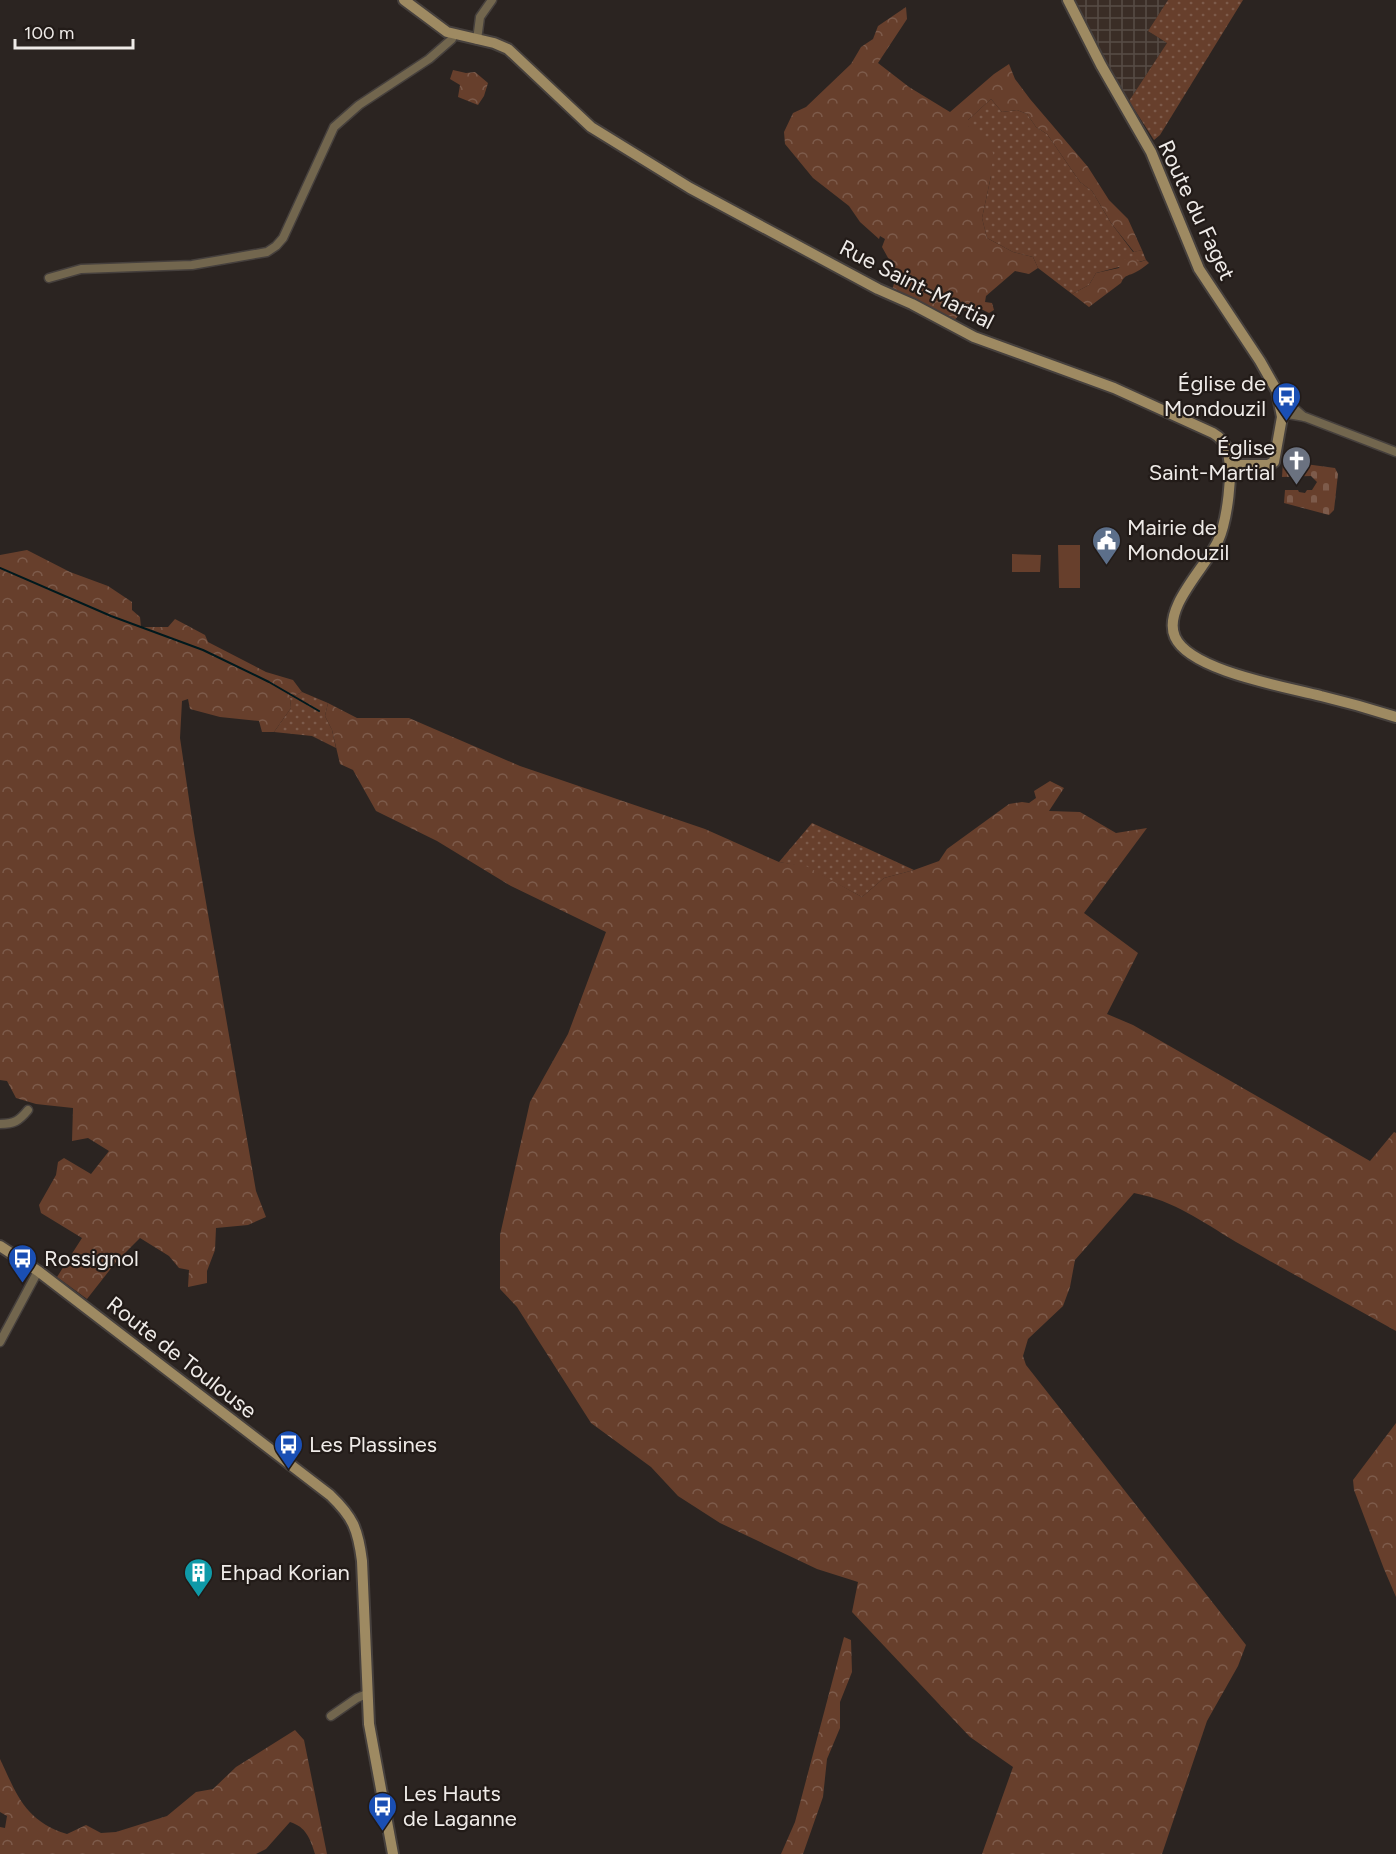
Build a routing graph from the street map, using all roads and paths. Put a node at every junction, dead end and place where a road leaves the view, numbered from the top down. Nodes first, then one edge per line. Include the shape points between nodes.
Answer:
1 (404, 0) edge
2 (492, 0) edge
3 (1068, 0) edge
4 (453, 35) junction
5 (477, 40) junction
6 (49, 278) dead end
7 (1282, 410) junction
8 (1396, 452) edge
9 (1229, 465) junction
10 (1396, 717) edge
11 (28, 1110) dead end
12 (0, 1124) edge
13 (0, 1246) edge
14 (38, 1271) junction
15 (0, 1342) edge
16 (367, 1694) junction
17 (331, 1716) dead end
18 (393, 1854) edge

1 - 4 street
2 - 5 street via 480,17
3 - 7 street, Route du Faget via 1151,153 1199,269 1270,377
4 - 5 street, Rue Saint-Martial
4 - 6 street via 429,59 359,105 334,127 283,238 267,252 192,265 81,269
5 - 9 street, Rue Saint-Martial via 508,49 591,127 690,188 974,337 1114,388 1213,433 1225,444
7 - 8 street via 1296,410
7 - 9 street via 1274,462
9 - 10 street, Rue Saint-Martial via 1221,532 1173,613 1177,641 1189,653 1213,666
11 - 12 street via 20,1120
13 - 14 street, Route de Toulouse
14 - 15 street
14 - 16 street, Route de Toulouse via 344,1508 360,1542
16 - 17 street
16 - 18 street, Route de Toulouse via 371,1744

